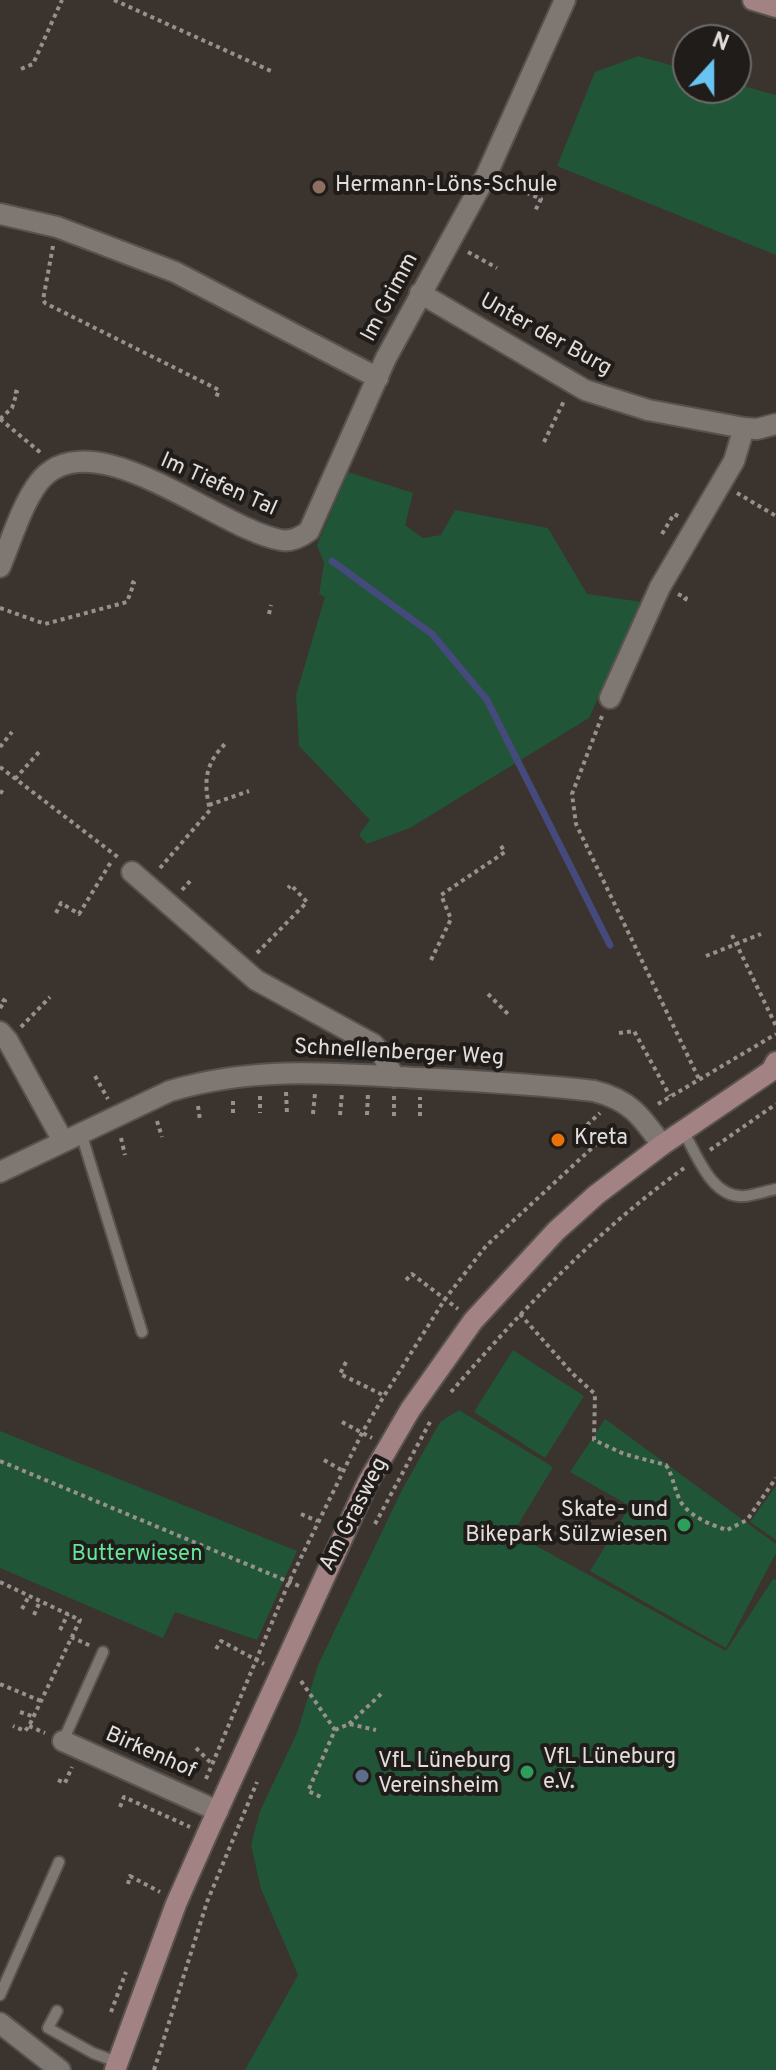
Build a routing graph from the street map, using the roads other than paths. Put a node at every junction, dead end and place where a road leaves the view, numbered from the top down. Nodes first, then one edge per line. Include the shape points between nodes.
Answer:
1 (565, 0) edge
2 (753, 0) edge
3 (776, 7) edge
4 (0, 214) edge
5 (420, 293) junction
6 (378, 378) junction
7 (776, 424) edge
8 (744, 428) junction
9 (0, 567) edge
10 (610, 698) road end
11 (139, 878) road end
12 (4, 1037) edge
13 (774, 1068) edge
14 (394, 1077) junction
15 (683, 1131) junction
16 (71, 1136) junction
17 (662, 1145) junction
18 (0, 1172) edge
19 (776, 1189) edge
20 (142, 1332) dead end
21 (103, 1652) dead end
22 (63, 1741) joint
23 (218, 1811) junction
24 (59, 1862) dead end
25 (0, 1995) edge
26 (57, 2011) dead end
27 (0, 2023) edge
28 (116, 2066) edge
29 (60, 2070) edge

1 - 5 street, Im Grimm via 486,176
2 - 3 main road
4 - 6 street, Im Grimm via 57,227 175,272
5 - 6 street, Im Grimm
5 - 8 street, Unter der Burg via 573,383 612,400
6 - 9 street, Im Tiefen Tal via 309,531 298,538 284,541 261,533 99,461 73,461 39,482
7 - 8 street, Unter der Burg
8 - 10 street via 734,461 660,587
11 - 14 street via 241,969 373,1044
12 - 16 street
13 - 15 main road
14 - 16 street, Schnellenberger Weg via 285,1072 189,1084
14 - 17 street, Schnellenberger Weg via 594,1091 616,1097 641,1115
15 - 17 main road
15 - 19 lane via 716,1187 742,1197
16 - 18 street, Schnellenberger Weg
16 - 20 lane
17 - 23 main road, Am Grasweg via 556,1231 473,1321 410,1410 368,1482
21 - 22 lane
22 - 23 street, Birkenhof
23 - 28 main road, Am Grasweg via 176,1904
24 - 25 lane
26 - 28 lane via 48,2028
27 - 29 street

